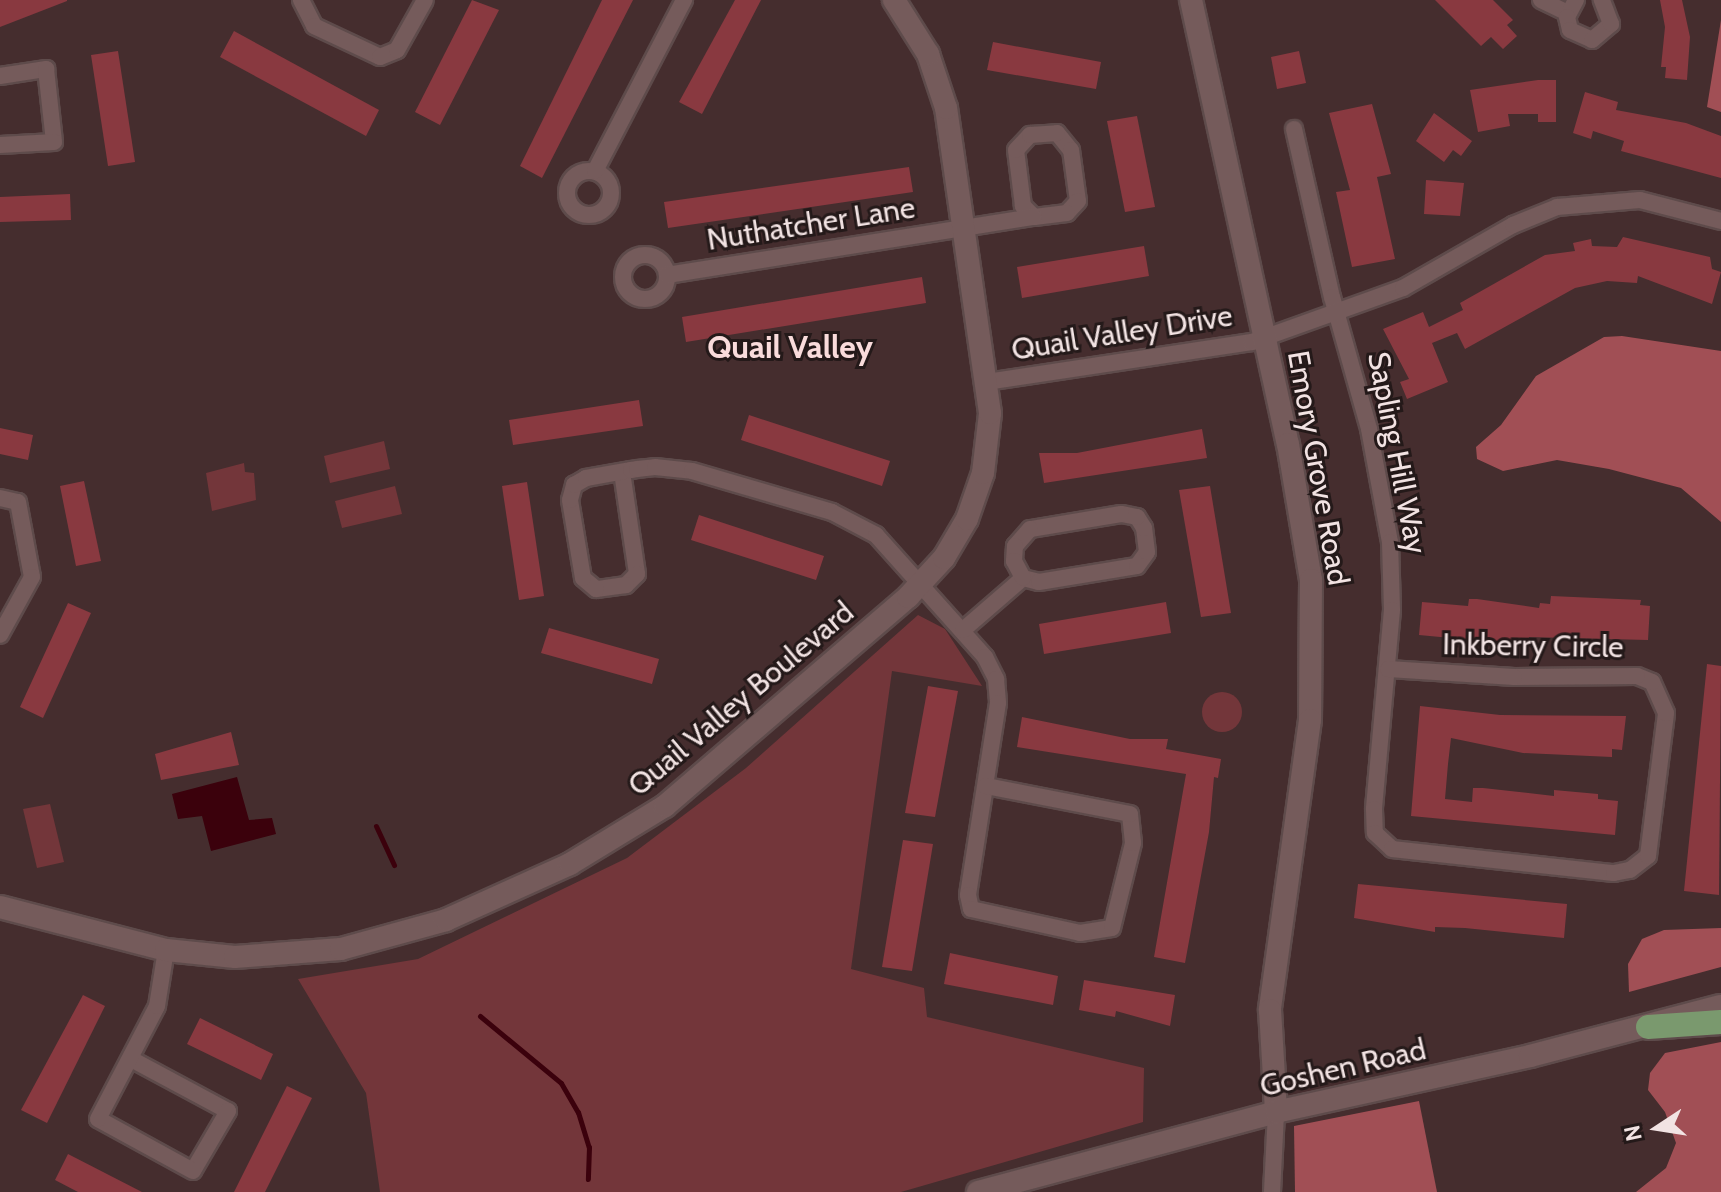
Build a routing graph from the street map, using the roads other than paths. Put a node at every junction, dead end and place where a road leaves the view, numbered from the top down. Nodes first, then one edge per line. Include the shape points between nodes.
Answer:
1 (301, 0) edge
2 (425, 0) edge
3 (684, 0) edge
4 (894, 0) edge
5 (1191, 0) edge
6 (1541, 0) edge
7 (1602, 0) edge
8 (1572, 6) edge
9 (0, 76) edge
10 (1294, 129) dead end
11 (0, 145) edge
12 (595, 171) dead end
13 (1033, 217) junction
14 (1721, 221) edge
15 (964, 229) junction
16 (667, 275) dead end
17 (1336, 313) junction
18 (1264, 338) junction
19 (987, 382) junction
20 (622, 472) junction
21 (0, 498) edge
22 (1023, 578) junction
23 (920, 584) junction
24 (963, 630) junction
25 (0, 635) edge
26 (1388, 669) junction
27 (986, 786) junction
28 (1380, 842) joint
29 (0, 907) edge
30 (166, 950) junction
31 (1721, 1006) edge
32 (1721, 1022) edge
33 (1648, 1027) junction
34 (131, 1059) junction
35 (1276, 1112) junction
36 (978, 1192) edge
37 (1272, 1192) edge

1 - 2 street via 314,26 380,57 397,50
3 - 12 street
4 - 15 street, Quail Valley Boulevard via 917,33 938,80
5 - 18 street, Emory Grove Road
6 - 8 street
7 - 8 street via 1611,24 1597,39 1573,34
9 - 11 street via 46,69 54,142
10 - 17 street, Emory Grove Road
13 - 13 street via 1067,213 1078,201 1071,150 1057,133 1030,135 1016,150 1023,206
13 - 15 street, Nuthatcher Lane
14 - 17 street, Quail Valley Drive via 1640,200 1560,206 1513,225 1411,284
15 - 16 street, Nuthatcher Lane
15 - 19 street, Quail Valley Boulevard
17 - 18 street, Quail Valley Drive
17 - 26 street, Sapling Hill Way via 1384,500 1393,586
18 - 19 street, Quail Valley Drive
18 - 35 street, Emory Grove Road via 1298,492 1312,607 1309,731 1270,1010
19 - 23 street, Quail Valley Boulevard via 989,434 977,494 958,537
20 - 20 street via 578,481 570,494 583,578 596,589 626,585 637,574
20 - 23 street via 692,471 845,517 876,535
21 - 25 street via 18,502 32,577
22 - 22 street via 1039,582 1135,567 1147,552 1144,528 1137,517 1121,514 1030,529 1015,546 1014,561
22 - 24 street
23 - 24 street
23 - 30 street, Quail Valley Boulevard via 696,783 612,840 534,883 446,920 341,949 269,957
24 - 27 street via 988,661 998,689
26 - 28 street, Sapling Hill Way via 1373,821
26 - 28 street, Inkberry Circle via 1514,677 1637,676 1657,687 1666,713 1651,847 1645,860 1628,871 1397,850
27 - 27 street via 1130,814 1133,843 1112,928 1080,933 973,912 968,895
29 - 30 street, Quail Valley Boulevard
30 - 34 street via 157,1006
31 - 33 street, Goshen Road
32 - 33 main road
33 - 35 street, Goshen Road
34 - 34 street via 98,1119 193,1171 228,1111
35 - 36 street, Goshen Road
35 - 37 street, Emory Grove Road

